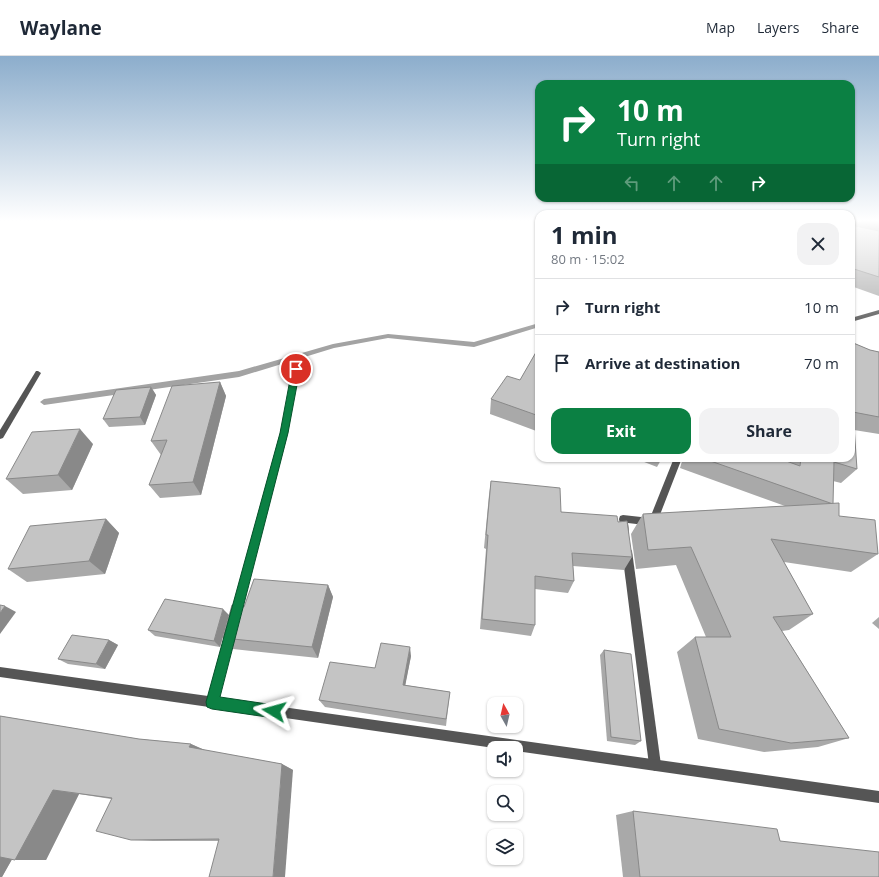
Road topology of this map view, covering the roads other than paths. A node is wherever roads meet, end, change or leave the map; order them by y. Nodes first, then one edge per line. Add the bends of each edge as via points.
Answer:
1 (879, 312) edge
2 (855, 319) edge
3 (296, 369) dead end
4 (38, 373) dead end
5 (0, 436) edge
6 (676, 462) edge
7 (0, 672) edge
8 (212, 702) junction
9 (655, 765) junction
10 (879, 797) edge

1 - 2 street
3 - 8 street via 284,433
4 - 5 street
6 - 9 street via 653,522 623,519
7 - 8 street
8 - 9 street
9 - 10 street

